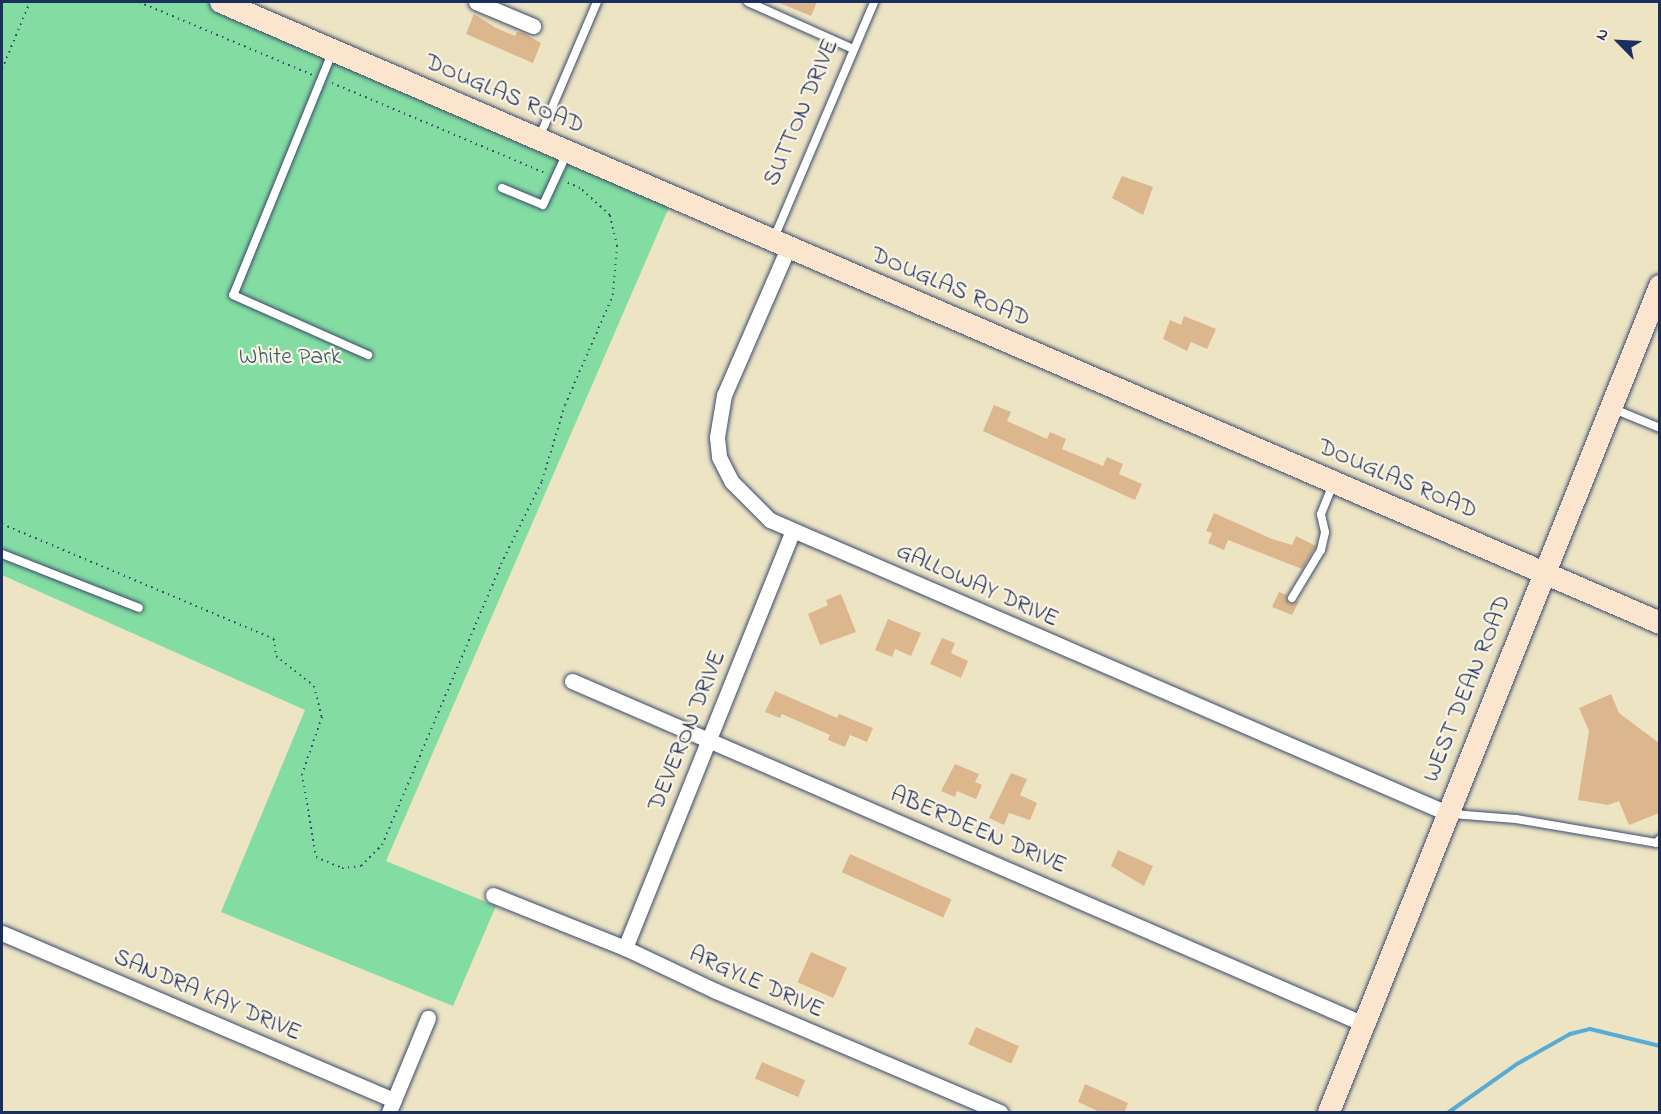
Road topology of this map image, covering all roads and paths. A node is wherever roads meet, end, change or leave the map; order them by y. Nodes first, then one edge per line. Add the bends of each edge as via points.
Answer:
1 (30, 2) edge
2 (139, 2) edge
3 (221, 2) edge
4 (476, 2) edge
5 (597, 2) edge
6 (748, 2) edge
7 (874, 2) edge
8 (533, 26) dead end
9 (853, 49) junction
10 (333, 51) junction
11 (2, 69) edge
12 (321, 78) junction
13 (538, 139) junction
14 (568, 152) junction
15 (556, 178) junction
16 (502, 188) dead end
17 (780, 245) junction
18 (1659, 286) edge
19 (368, 355) dead end
20 (1610, 407) junction
21 (1659, 428) edge
22 (1334, 482) junction
23 (2, 524) edge
24 (793, 531) junction
25 (2, 554) edge
26 (1543, 572) junction
27 (1292, 598) dead end
28 (139, 608) dead end
29 (1659, 623) edge
30 (572, 681) dead end
31 (709, 740) junction
32 (1448, 813) junction
33 (1659, 839) edge
34 (493, 895) dead end
35 (2, 933) edge
36 (625, 948) junction
37 (428, 1018) dead end
38 (1364, 1024) junction
39 (392, 1106) edge
40 (1000, 1113) edge
41 (1329, 1113) edge

1 - 11 path
2 - 12 path
3 - 10 street, DOUGLAS ROAD
4 - 8 street
5 - 13 lane
6 - 9 lane
7 - 9 lane, SUTTON DRIVE
9 - 17 lane, SUTTON DRIVE
10 - 12 lane
10 - 13 street, DOUGLAS ROAD
12 - 15 path
12 - 19 lane via 233,295
13 - 14 street, DOUGLAS ROAD
14 - 15 lane
14 - 17 street, DOUGLAS ROAD
15 - 16 lane via 543,205
15 - 23 path via 580,188 610,215 618,246 613,295 565,405 542,481 501,564 382,845 361,866 342,868 316,857 302,774 322,717 314,686 276,656 274,639
17 - 22 street, DOUGLAS ROAD
17 - 24 street, GALLOWAY DRIVE via 724,395 717,437 719,457 732,482 770,520
18 - 20 street, WEST DEAN ROAD
20 - 21 lane
20 - 26 street, WEST DEAN ROAD
22 - 26 street, DOUGLAS ROAD
22 - 27 lane via 1321,514 1325,532 1321,550
24 - 31 street, DEVERON DRIVE
24 - 32 street, GALLOWAY DRIVE
25 - 28 lane
26 - 29 street, DOUGLAS ROAD
26 - 32 street, WEST DEAN ROAD
30 - 31 street, ABERDEEN DRIVE
31 - 36 street, DEVERON DRIVE
31 - 38 street, ABERDEEN DRIVE
32 - 33 lane via 1516,819 1656,843
32 - 38 street, WEST DEAN ROAD
34 - 36 street, ARGYLE DRIVE
35 - 39 street, SANDRA KAY DRIVE
36 - 40 street, ARGYLE DRIVE
37 - 39 street
38 - 41 street, WEST DEAN ROAD

